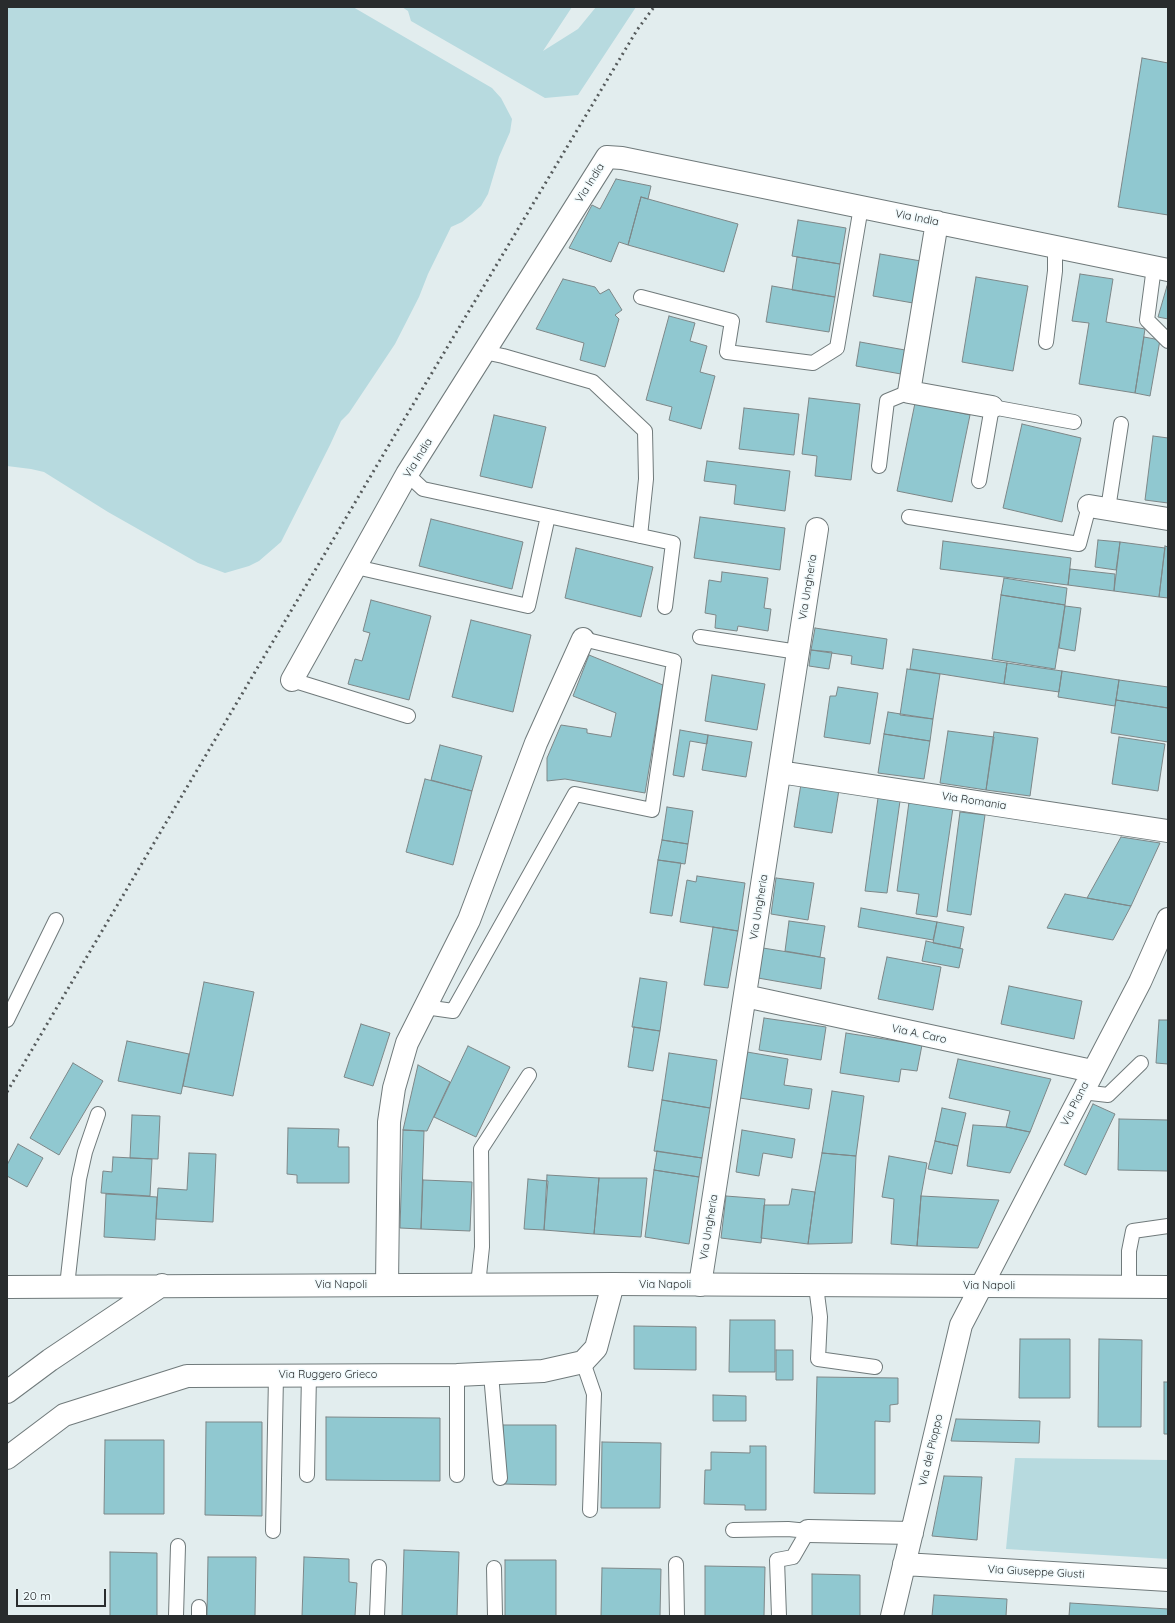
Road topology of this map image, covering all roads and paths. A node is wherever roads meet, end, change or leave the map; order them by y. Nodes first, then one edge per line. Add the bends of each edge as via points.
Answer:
1 (861, 207) junction
2 (937, 222) junction
3 (1055, 247) junction
4 (1161, 269) edge
5 (641, 297) dead end
6 (1046, 342) dead end
7 (1168, 342) edge
8 (484, 352) junction
9 (910, 392) junction
10 (992, 408) junction
11 (1074, 422) dead end
12 (1121, 424) dead end
13 (879, 466) dead end
14 (407, 474) junction
15 (979, 480) dead end
16 (1098, 507) junction
17 (548, 516) junction
18 (909, 518) dead end
19 (1168, 519) edge
20 (817, 529) dead end
21 (640, 536) junction
22 (356, 567) junction
23 (665, 607) dead end
24 (700, 637) dead end
25 (583, 639) joint
26 (798, 652) junction
27 (292, 680) joint
28 (408, 716) dead end
29 (780, 772) junction
30 (1168, 831) edge
31 (1168, 919) edge
32 (56, 920) dead end
33 (745, 996) junction
34 (425, 1007) junction
35 (7, 1020) edge
36 (1141, 1063) dead end
37 (1092, 1071) junction
38 (528, 1075) dead end
39 (1082, 1092) junction
40 (98, 1114) dead end
41 (1168, 1226) edge
42 (613, 1284) junction
43 (387, 1285) junction
44 (478, 1285) junction
45 (700, 1285) junction
46 (67, 1286) junction
47 (162, 1286) junction
48 (816, 1286) junction
49 (1129, 1286) junction
50 (7, 1287) edge
51 (980, 1287) junction
52 (1168, 1287) edge
53 (583, 1362) junction
54 (875, 1367) dead end
55 (492, 1374) junction
56 (309, 1375) junction
57 (458, 1375) junction
58 (276, 1376) junction
59 (7, 1392) edge
60 (7, 1458) edge
61 (307, 1474) dead end
62 (457, 1475) dead end
63 (500, 1478) dead end
64 (590, 1510) dead end
65 (733, 1530) dead end
66 (273, 1531) dead end
67 (808, 1531) junction
68 (912, 1533) junction
69 (178, 1546) dead end
70 (676, 1564) dead end
71 (904, 1564) junction
72 (379, 1567) dead end
73 (494, 1568) dead end
74 (1168, 1580) edge
75 (176, 1616) edge
76 (377, 1616) edge
77 (495, 1616) edge
78 (677, 1616) edge
79 (778, 1616) edge
80 (892, 1616) edge

1 - 2 street, Via India
1 - 5 lane via 837,348 813,363 727,352 732,321
1 - 8 street, Via India via 622,158 606,157
2 - 3 street, Via India
2 - 9 street
3 - 4 street, Via India
3 - 6 lane via 1055,271
4 - 7 lane via 1147,320
8 - 14 street, Via India
8 - 21 lane via 592,382 645,431 646,479
9 - 10 street
9 - 13 lane via 887,401
10 - 11 lane
10 - 15 lane
12 - 16 lane
14 - 17 lane via 423,489
14 - 22 street, Via India
16 - 18 lane via 1079,544
16 - 19 street
17 - 21 lane
17 - 22 lane via 528,606
20 - 26 street, Via Ungheria
21 - 23 lane via 673,543
22 - 27 street, Via India
24 - 26 lane
25 - 34 street via 536,743 469,920
25 - 34 lane via 674,661 652,810 575,794 453,1011
26 - 29 street, Via Ungheria
27 - 28 lane
29 - 30 street, Via Romania
29 - 33 street, Via Ungheria
31 - 37 street, Via Piana via 1140,982
32 - 35 lane
33 - 37 street, Via A. Caro
33 - 45 street, Via Ungheria
34 - 43 street via 407,1043 394,1088 389,1122
36 - 39 lane via 1108,1095
37 - 39 street, Via Piana
38 - 44 lane via 481,1149 482,1247
39 - 51 street, Via Piana
40 - 46 lane via 79,1179
41 - 49 lane via 1132,1230
42 - 44 street, Via Napoli
42 - 45 street, Via Napoli
42 - 53 street via 596,1348
43 - 44 street, Via Napoli
43 - 47 street, Via Napoli
45 - 48 street, Via Napoli
46 - 47 street, Via Napoli
46 - 50 street, Via Napoli
47 - 59 street via 50,1360
48 - 51 street, Via Napoli
48 - 54 lane via 820,1317 818,1359
49 - 51 street, Via Napoli
49 - 52 street, Via Napoli
51 - 68 street, Via del Pioppo via 960,1325
53 - 55 street, Via Ruggero Grieco via 544,1371
53 - 64 lane via 594,1394
55 - 57 street, Via Ruggero Grieco
55 - 63 lane
56 - 57 street, Via Ruggero Grieco
56 - 58 street, Via Ruggero Grieco
56 - 61 lane
57 - 62 lane
58 - 60 street, Via Ruggero Grieco via 187,1376 64,1415
58 - 66 lane
65 - 67 lane via 788,1528
67 - 68 street
67 - 79 lane via 793,1556 777,1560
68 - 71 street, Via del Pioppo
69 - 75 lane
70 - 78 lane
71 - 74 street, Via Giuseppe Giusti
71 - 80 street, Via del Pioppo
72 - 76 lane
73 - 77 lane

